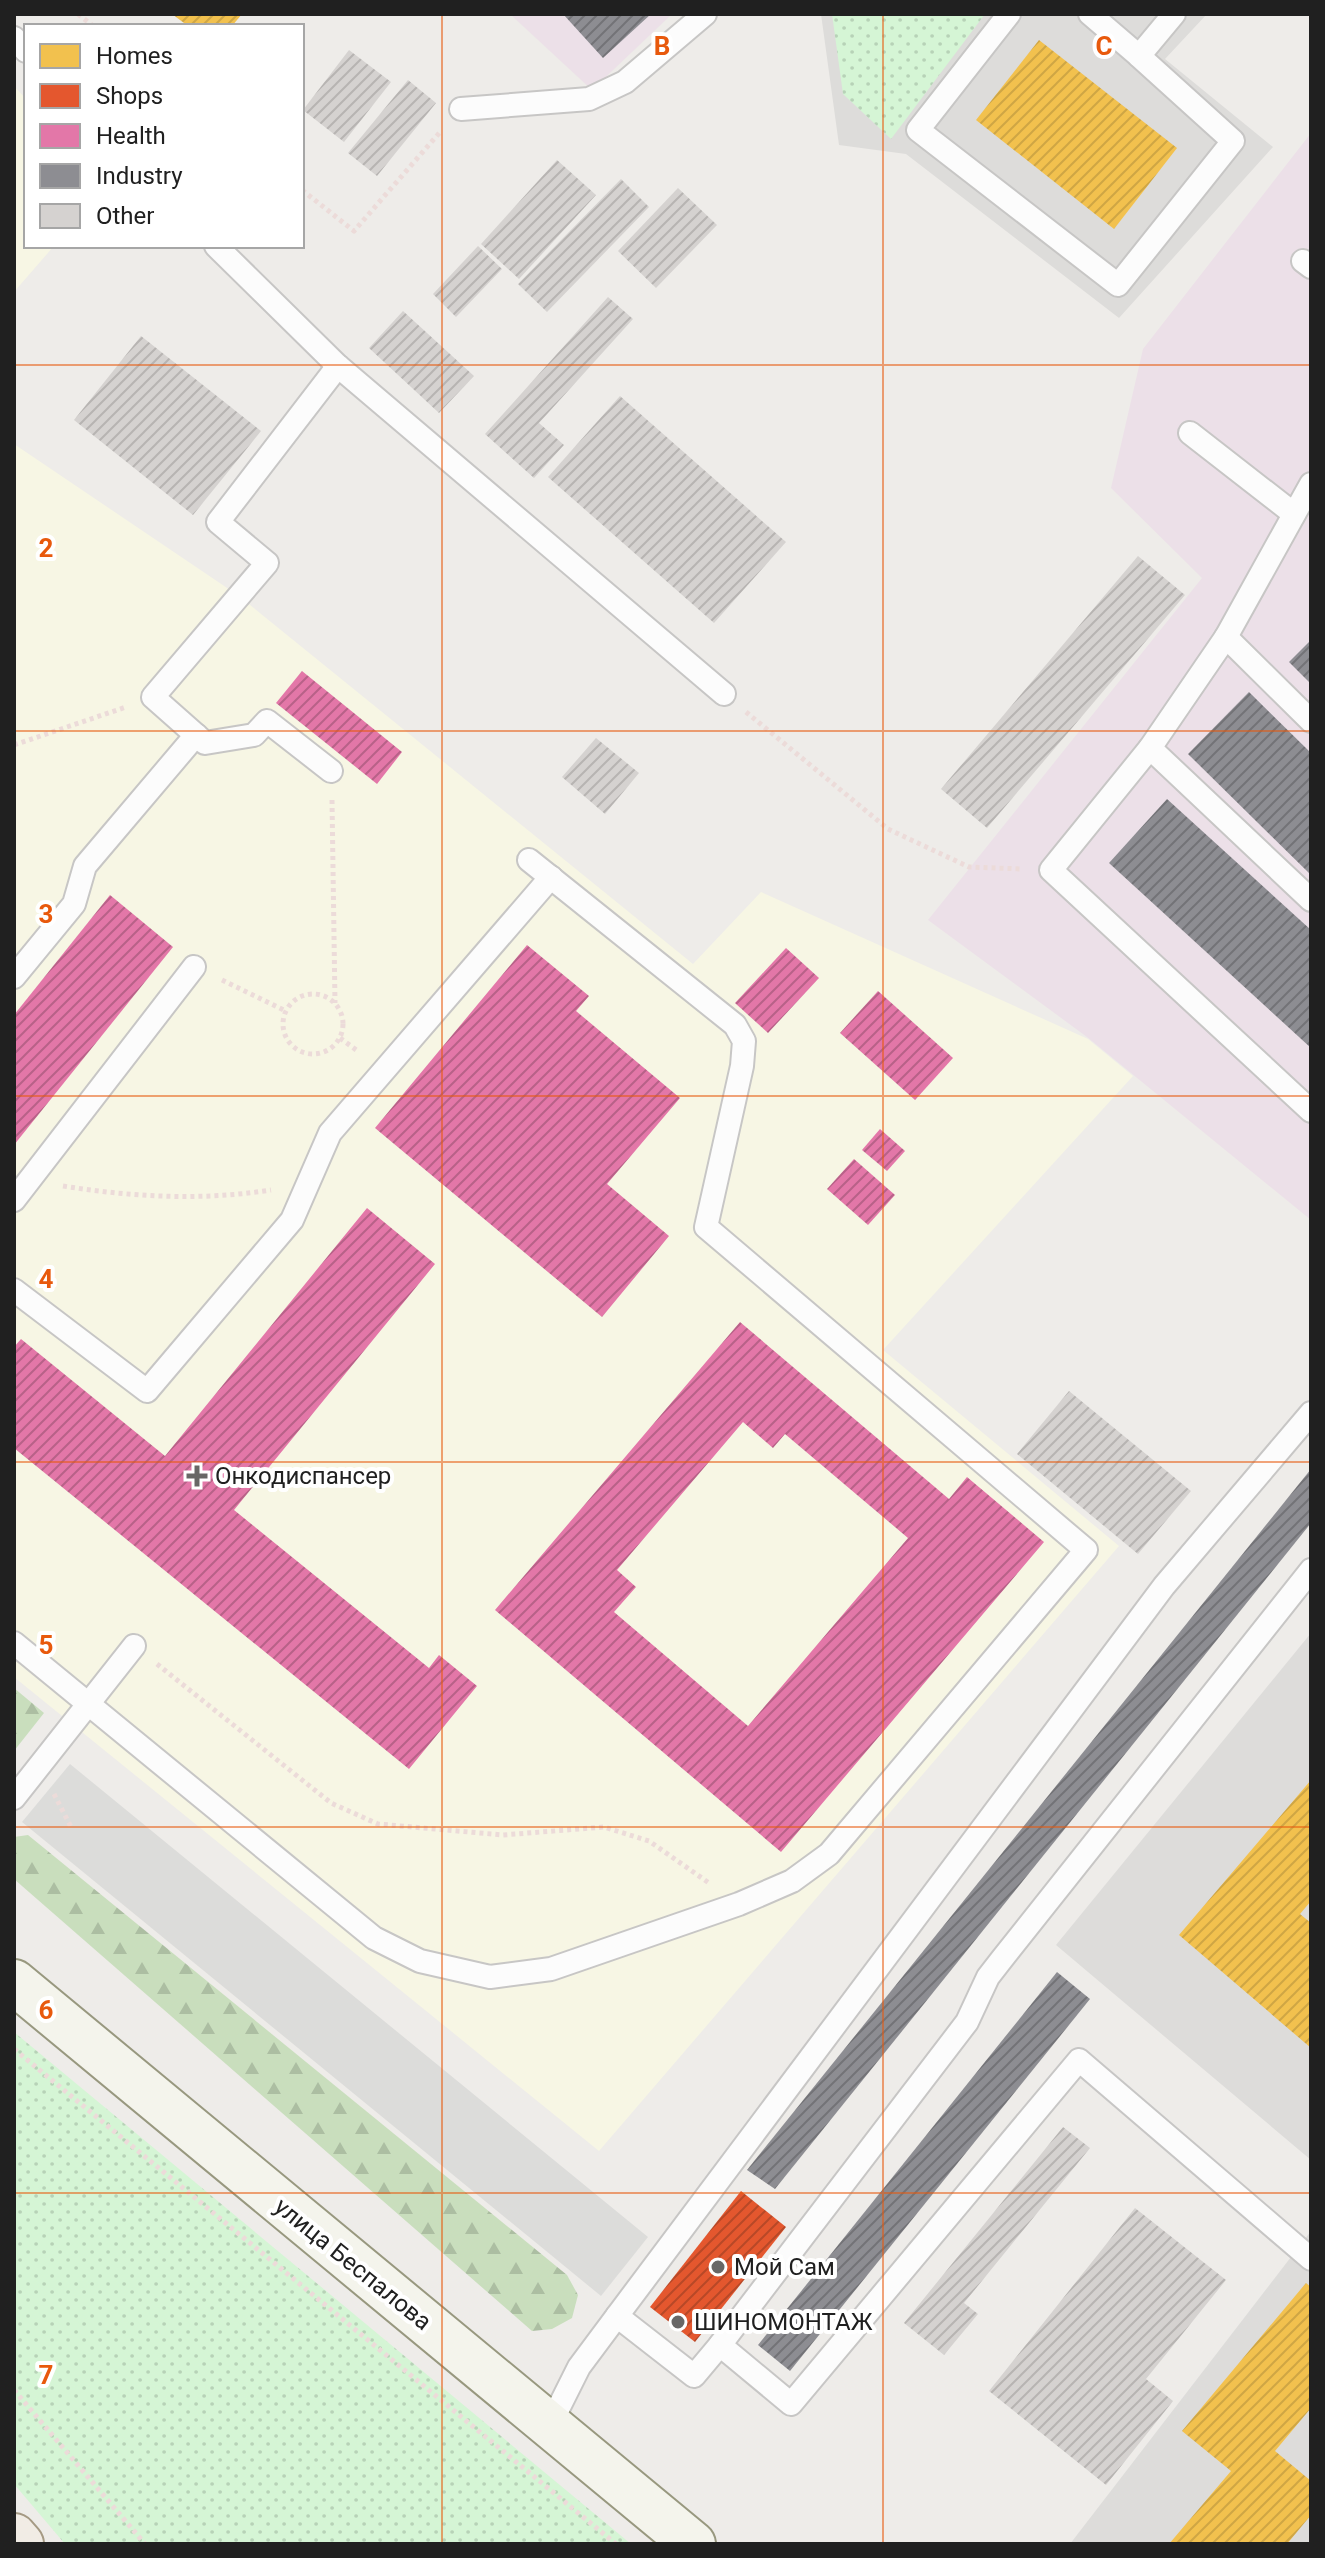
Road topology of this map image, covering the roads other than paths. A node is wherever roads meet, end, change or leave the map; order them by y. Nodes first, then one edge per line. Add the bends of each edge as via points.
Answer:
1 (705, 14) edge
2 (1009, 14) edge
3 (1090, 14) edge
4 (1174, 14) edge
5 (1139, 56) junction
6 (461, 109) road end
7 (218, 248) edge
8 (338, 366) junction
9 (1190, 433) dead end
10 (1311, 484) edge
11 (1294, 514) junction
12 (1226, 637) junction
13 (724, 694) road end
14 (1311, 721) edge
15 (196, 735) junction
16 (1150, 748) junction
17 (331, 771) road end
18 (529, 860) dead end
19 (551, 877) junction
20 (1311, 900) edge
21 (194, 967) road end
22 (14, 977) edge
23 (1311, 1111) edge
24 (14, 1199) edge
25 (14, 1290) edge
26 (1311, 1413) edge
27 (1311, 1570) edge
28 (14, 1643) edge
29 (134, 1646) road end
30 (88, 1703) junction
31 (14, 1798) edge
32 (14, 1982) edge
33 (1311, 2259) edge
34 (617, 2316) junction
35 (720, 2345) junction
36 (550, 2425) junction
37 (14, 2536) edge
38 (21, 2544) edge
39 (693, 2544) edge

1 - 6 lane via 625,82 589,99
2 - 5 lane via 918,130 1118,285 1233,141
3 - 5 lane
4 - 5 lane
7 - 8 lane
8 - 13 lane
8 - 15 lane via 218,522 267,563 153,697
9 - 11 lane
10 - 11 lane
11 - 12 lane
12 - 14 lane
12 - 16 lane
15 - 17 lane via 205,743 254,735 267,721
15 - 22 lane via 85,866 74,904
16 - 20 lane
16 - 23 lane via 1051,870
18 - 19 lane
19 - 25 lane via 330,1133 292,1220 147,1391
19 - 30 lane via 735,1025 744,1041 706,1227 1086,1550 829,1854 792,1881 739,1904 551,1969 490,1977 420,1961 374,1938
21 - 24 lane
26 - 34 lane via 1164,1586
27 - 35 lane via 988,1977 967,2022
28 - 30 lane
29 - 30 lane
30 - 31 lane
32 - 36 main road, улица Беспалова
33 - 35 lane via 1079,2060 791,2404
34 - 35 lane via 694,2376
34 - 36 lane via 579,2367
36 - 39 main road, улица Беспалова
37 - 38 main road

